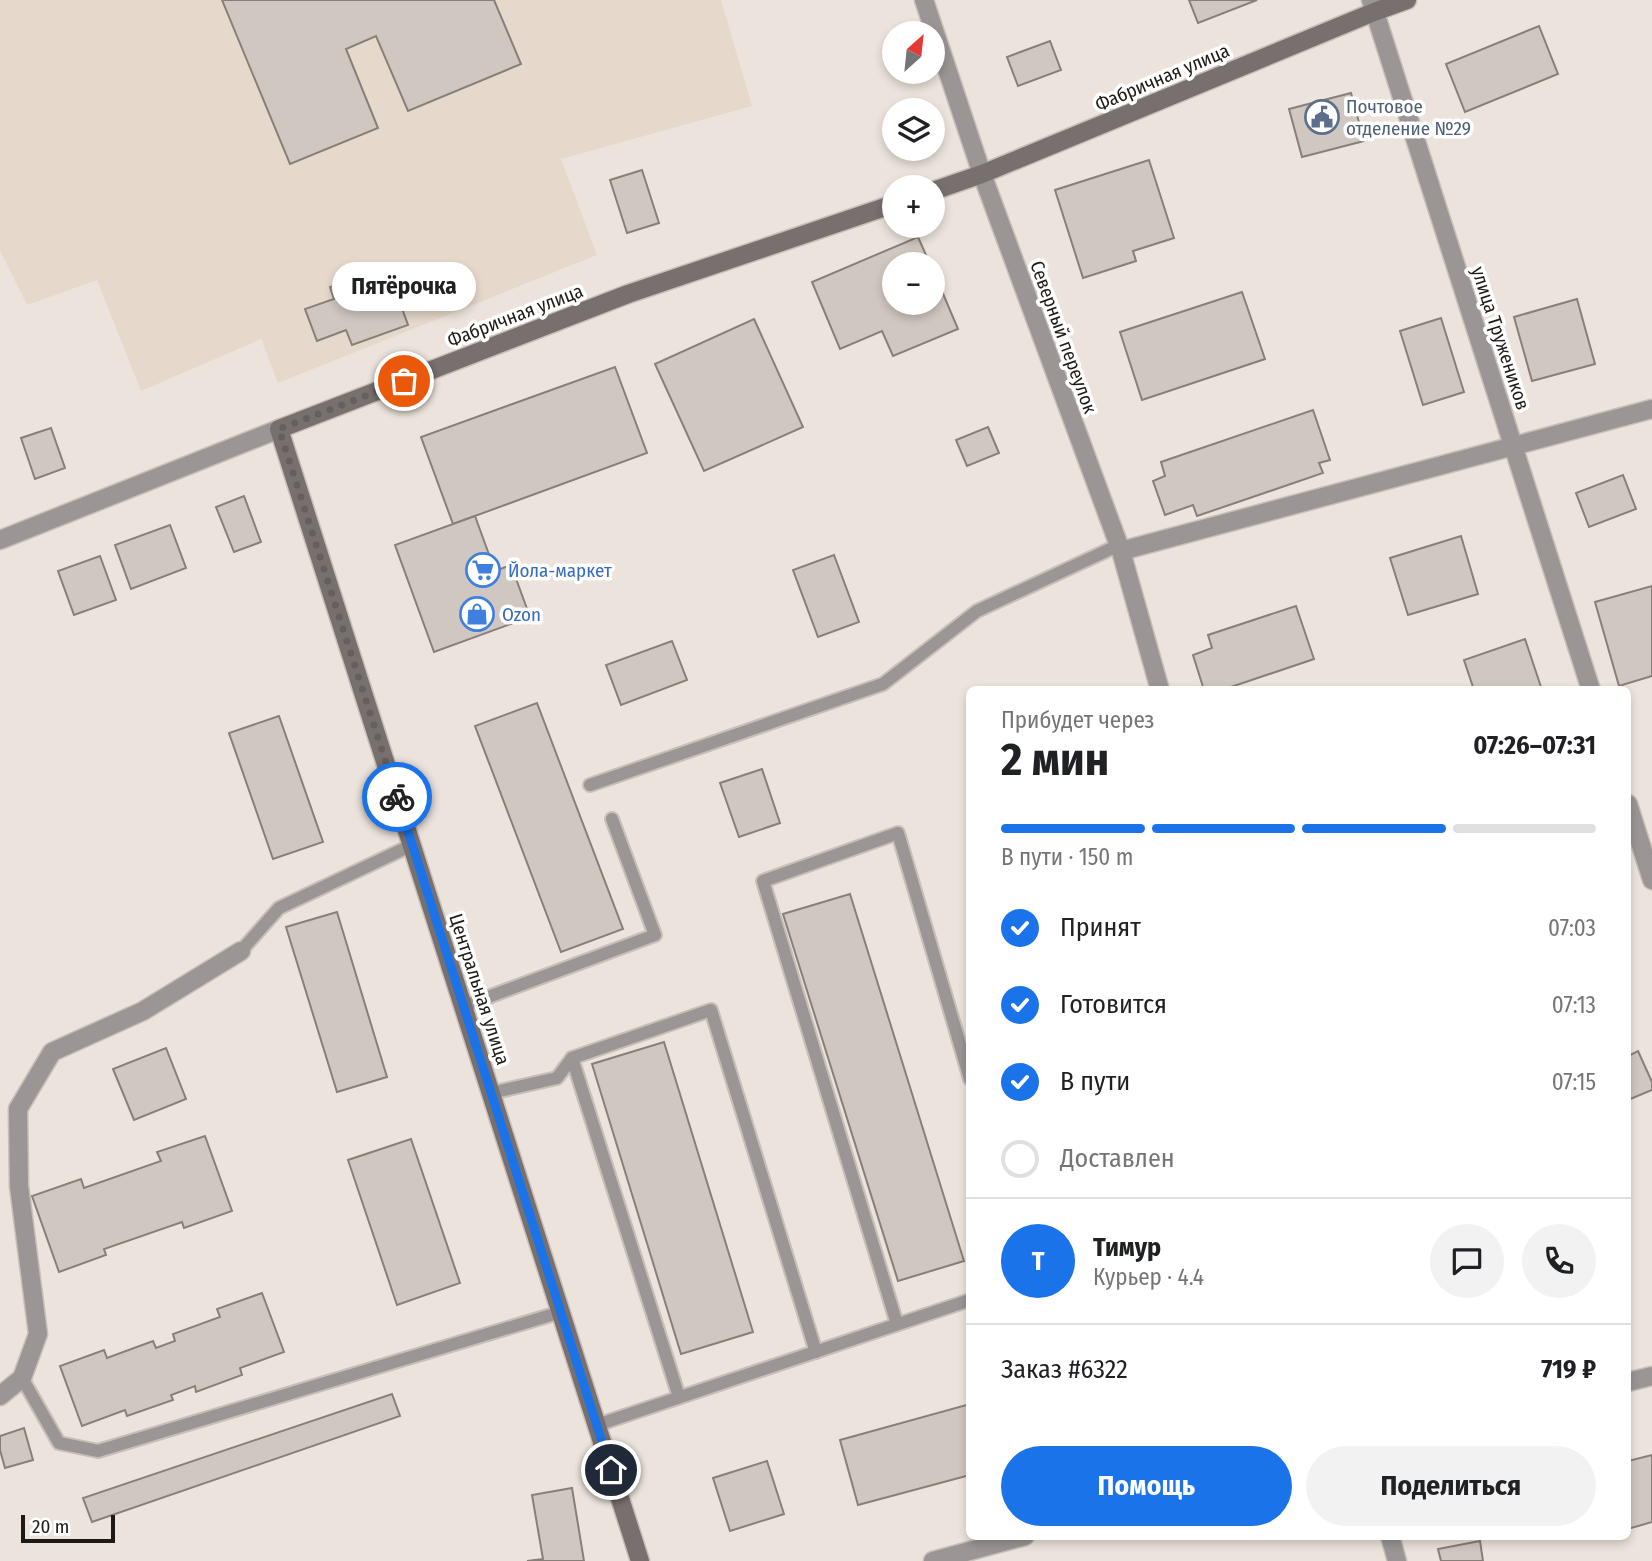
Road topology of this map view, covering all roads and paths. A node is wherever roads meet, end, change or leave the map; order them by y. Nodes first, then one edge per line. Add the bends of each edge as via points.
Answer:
1 (924, 0) edge
2 (1408, 0) edge
3 (1372, 6) edge
4 (982, 174) junction
5 (945, 187) edge
6 (882, 208) edge
7 (1652, 409) edge
8 (279, 429) junction
9 (1513, 447) junction
10 (0, 540) edge
11 (1120, 548) junction
12 (1159, 686) edge
13 (1590, 686) edge
14 (590, 785) dead end
15 (1631, 814) edge
16 (612, 819) dead end
17 (412, 845) junction
18 (1652, 880) edge
19 (241, 951) joint
20 (464, 1006) junction
21 (572, 1058) junction
22 (966, 1065) edge
23 (491, 1093) junction
24 (966, 1301) edge
25 (561, 1312) junction
26 (897, 1324) junction
27 (816, 1352) junction
28 (1652, 1377) edge
29 (22, 1378) junction
30 (1631, 1381) edge
31 (0, 1396) edge
32 (679, 1397) junction
33 (597, 1425) junction
34 (1010, 1540) edge
35 (1391, 1540) edge
36 (640, 1561) edge
37 (933, 1561) edge
38 (1397, 1561) edge

1 - 4 street, Северный переулок
2 - 3 street, Фабричная улица
3 - 4 street, Фабричная улица
3 - 9 street, улица Тружеников
4 - 5 street, Фабричная улица
4 - 11 street, Северный переулок
6 - 8 street, Фабричная улица via 628,294
7 - 9 street
8 - 10 street, Фабричная улица
8 - 17 street, Центральная улица
9 - 11 street
9 - 13 street, улица Тружеников
11 - 12 street, Северный переулок
11 - 14 lane via 977,611 883,684
15 - 18 street
16 - 20 lane via 655,935
17 - 19 lane via 279,908
17 - 20 street, Центральная улица
19 - 29 street via 142,1011 52,1052 18,1109 19,1186 38,1334
20 - 23 street, Центральная улица
21 - 23 lane via 557,1078
21 - 27 lane via 710,1010
21 - 32 lane
22 - 26 lane via 898,833 763,881
23 - 25 street, Центральная улица
24 - 26 lane
25 - 29 lane via 98,1451 58,1443
25 - 33 street, Центральная улица
26 - 27 lane
27 - 32 lane
28 - 30 street
29 - 31 street
32 - 33 lane
33 - 36 street, Центральная улица
34 - 37 street
35 - 38 street

